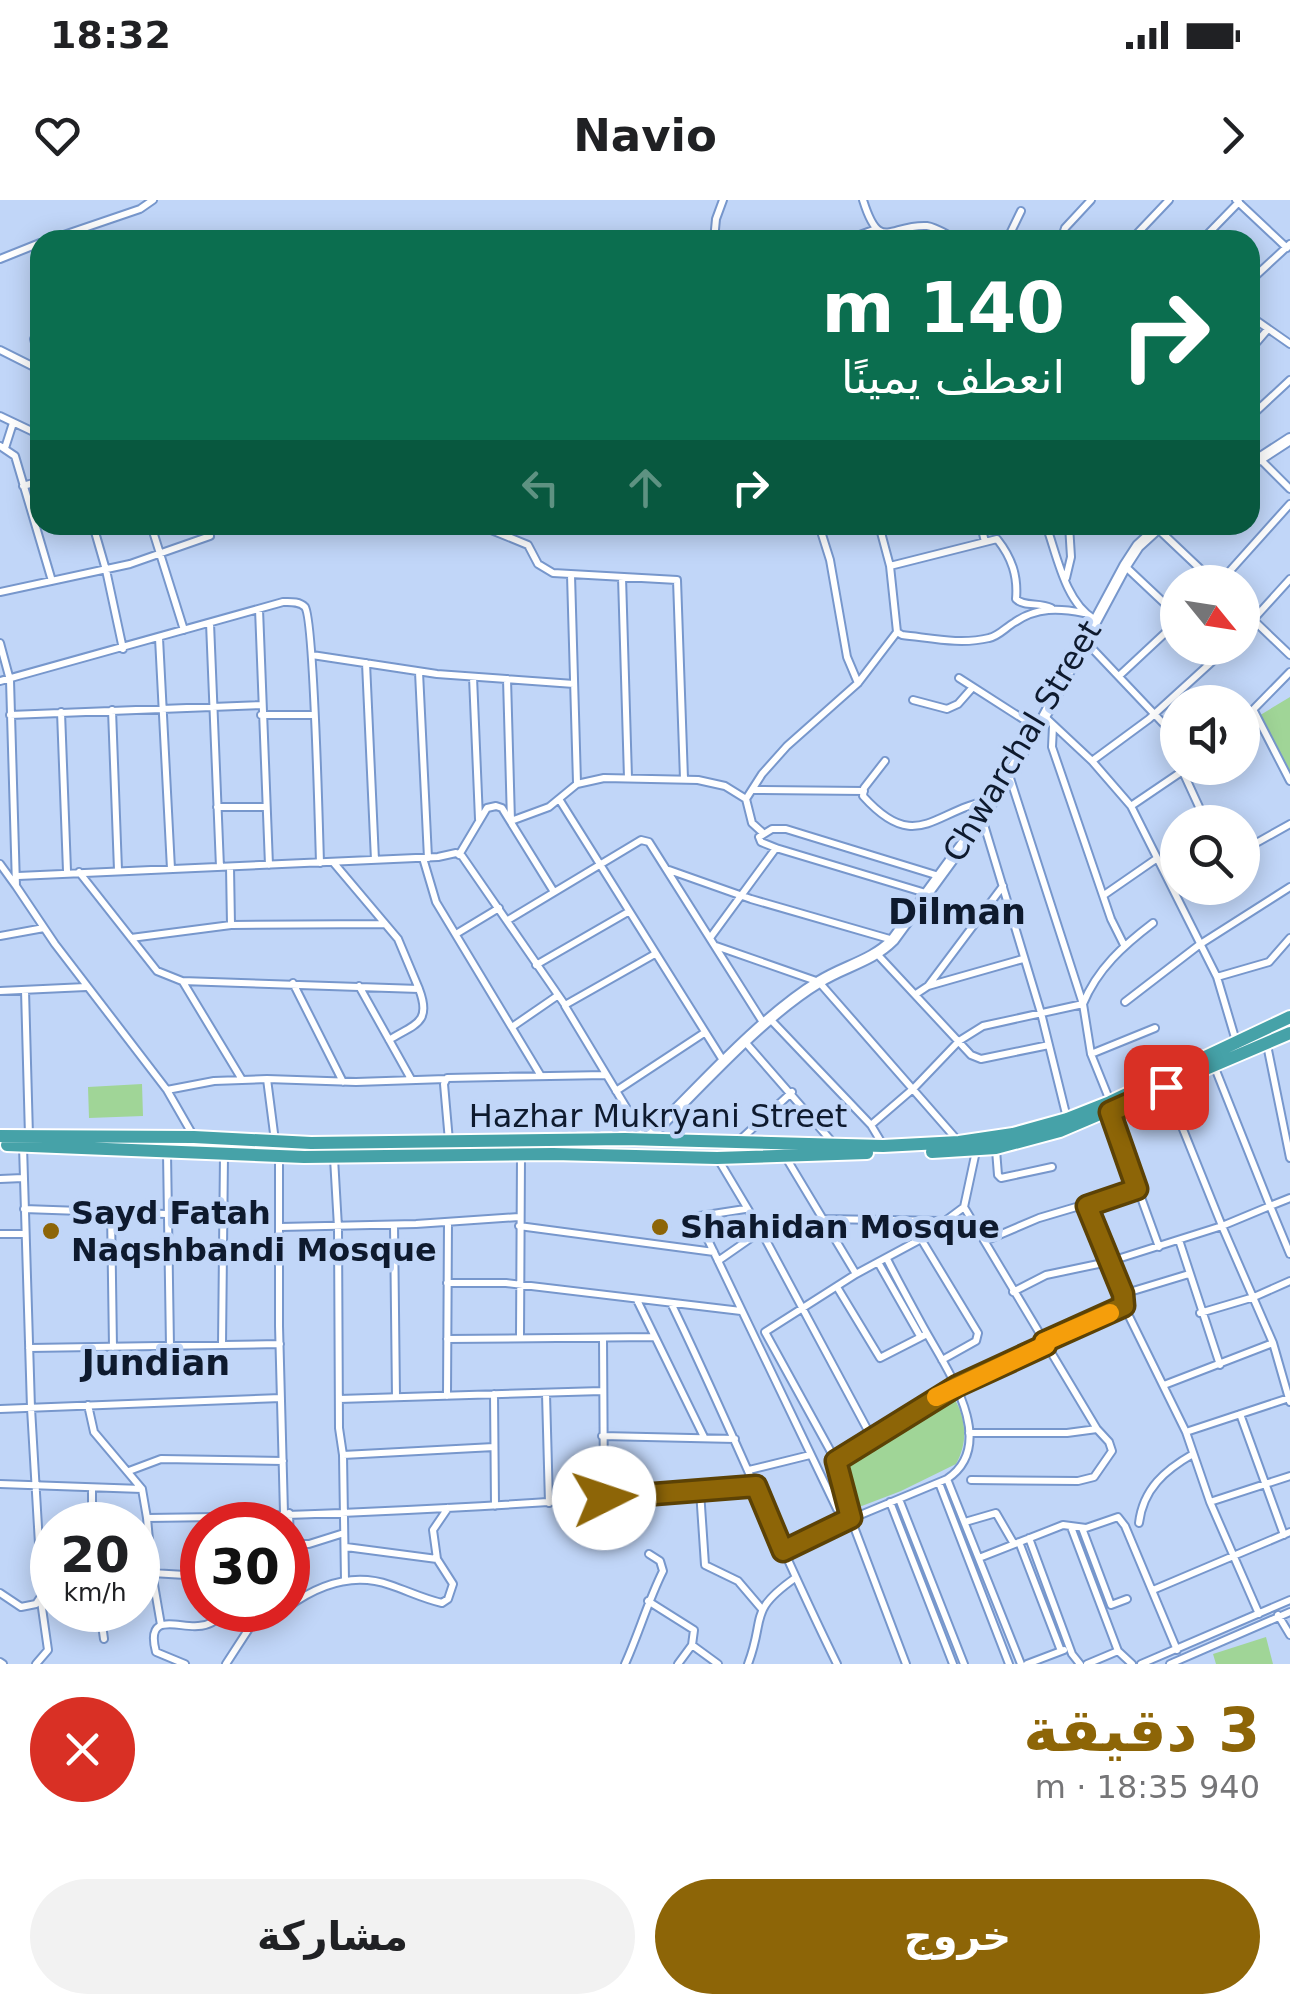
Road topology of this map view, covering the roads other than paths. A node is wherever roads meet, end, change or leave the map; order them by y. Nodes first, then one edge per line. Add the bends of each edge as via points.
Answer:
1 (153, 200) edge
2 (723, 200) edge
3 (863, 200) edge
4 (1091, 200) edge
5 (1169, 200) edge
6 (1238, 201) edge
7 (1022, 211) dead end
8 (916, 228) joint
9 (876, 229) edge
10 (78, 230) edge
11 (715, 230) edge
12 (909, 230) edge
13 (936, 230) edge
14 (1012, 230) edge
15 (1064, 230) edge
16 (1140, 230) edge
17 (1211, 230) edge
18 (1288, 246) edge
19 (30, 247) edge
20 (0, 259) edge
21 (1260, 272) edge
22 (1260, 323) edge
23 (1268, 329) junction
24 (1260, 338) edge
25 (1290, 344) edge
26 (0, 350) edge
27 (30, 365) edge
28 (1290, 380) edge
29 (1260, 407) edge
30 (0, 416) edge
31 (14, 424) junction
32 (30, 431) edge
33 (1290, 439) edge
34 (2, 447) edge
35 (1260, 459) edge
36 (1260, 466) edge
37 (30, 484) edge
38 (24, 486) junction
39 (1290, 489) edge
40 (1290, 504) edge
41 (30, 506) edge
42 (38, 535) edge
43 (96, 535) edge
44 (154, 535) edge
45 (210, 535) edge
46 (504, 535) edge
47 (822, 535) edge
48 (882, 535) edge
49 (983, 535) edge
50 (1050, 535) edge
51 (1070, 535) edge
52 (1147, 535) edge
53 (1160, 535) edge
54 (984, 542) junction
55 (160, 554) junction
56 (1197, 565) edge
57 (1233, 565) edge
58 (890, 566) junction
59 (1125, 566) junction
60 (106, 570) junction
61 (571, 574) junction
62 (622, 577) junction
63 (1290, 579) edge
64 (1066, 580) junction
65 (52, 581) junction
66 (0, 592) edge
67 (1160, 600) edge
68 (1052, 608) junction
69 (258, 609) junction
70 (1260, 613) edge
71 (1089, 616) junction
72 (210, 623) junction
73 (1260, 626) edge
74 (184, 630) junction
75 (897, 632) junction
76 (1160, 635) edge
77 (159, 638) junction
78 (1084, 640) junction
79 (0, 644) edge
80 (123, 649) junction
81 (312, 655) junction
82 (1290, 655) edge
83 (366, 664) junction
84 (1208, 665) edge
85 (419, 672) junction
86 (1290, 672) edge
87 (1118, 676) junction
88 (473, 677) junction
89 (959, 678) dead end
90 (507, 679) junction
91 (10, 680) junction
92 (0, 681) edge
93 (858, 683) junction
94 (574, 684) junction
95 (974, 687) junction
96 (914, 700) dead end
97 (1260, 704) edge
98 (261, 705) junction
99 (214, 706) junction
100 (162, 708) junction
101 (112, 710) junction
102 (62, 712) junction
103 (10, 714) junction
104 (1155, 714) junction
105 (261, 715) junction
106 (314, 715) junction
107 (1160, 719) edge
108 (1048, 721) junction
109 (1260, 723) edge
110 (1037, 728) junction
111 (1092, 760) junction
112 (885, 761) dead end
113 (1008, 774) junction
114 (628, 778) junction
115 (684, 780) junction
116 (1290, 781) edge
117 (576, 784) junction
118 (1162, 785) edge
119 (752, 790) junction
120 (864, 791) junction
121 (746, 799) junction
122 (993, 799) junction
123 (559, 800) junction
124 (1131, 806) junction
125 (266, 807) junction
126 (218, 808) junction
127 (982, 818) junction
128 (479, 819) junction
129 (511, 821) junction
130 (1290, 824) edge
131 (763, 833) junction
132 (1260, 841) edge
133 (776, 848) junction
134 (459, 855) junction
135 (426, 858) junction
136 (1156, 858) junction
137 (375, 860) junction
138 (333, 862) junction
139 (320, 863) junction
140 (0, 864) edge
141 (598, 864) junction
142 (269, 865) junction
143 (230, 866) junction
144 (220, 867) junction
145 (171, 869) junction
146 (668, 869) junction
147 (118, 870) junction
148 (79, 871) junction
149 (67, 872) junction
150 (940, 876) junction
151 (0, 881) edge
152 (15, 881) junction
153 (1004, 885) junction
154 (1290, 887) edge
155 (554, 892) junction
156 (929, 894) junction
157 (1104, 895) junction
158 (742, 896) junction
159 (499, 908) junction
160 (628, 912) junction
161 (508, 920) junction
162 (1153, 923) dead end
163 (231, 924) junction
164 (386, 924) junction
165 (44, 928) junction
166 (456, 934) junction
167 (0, 936) edge
168 (131, 938) junction
169 (1290, 938) edge
170 (893, 940) junction
171 (712, 942) junction
172 (1124, 945) junction
173 (1199, 945) junction
174 (655, 954) junction
175 (878, 955) junction
176 (1023, 959) junction
177 (536, 965) junction
178 (1217, 977) junction
179 (182, 981) junction
180 (293, 982) junction
181 (819, 982) junction
182 (87, 986) junction
183 (359, 986) junction
184 (928, 986) junction
185 (419, 989) junction
186 (25, 990) junction
187 (0, 991) edge
188 (916, 994) junction
189 (557, 996) junction
190 (1125, 1002) dead end
191 (1083, 1004) junction
192 (565, 1005) junction
193 (1041, 1013) junction
194 (1290, 1016) edge
195 (768, 1022) junction
196 (512, 1027) junction
197 (1154, 1028) dead end
198 (704, 1033) junction
199 (1290, 1033) edge
200 (389, 1040) junction
201 (959, 1041) junction
202 (1236, 1042) junction
203 (746, 1043) junction
204 (1267, 1044) junction
205 (1049, 1045) junction
206 (1091, 1054) junction
207 (725, 1063) junction
208 (1206, 1065) junction
209 (1183, 1073) junction
210 (606, 1075) junction
211 (541, 1076) junction
212 (267, 1078) junction
213 (241, 1079) junction
214 (410, 1079) junction
215 (446, 1079) junction
216 (342, 1082) junction
217 (1166, 1087) junction
218 (914, 1088) junction
219 (167, 1090) junction
220 (616, 1091) junction
221 (792, 1092) junction
222 (1110, 1107) junction
223 (1067, 1119) junction
224 (871, 1125) junction
225 (0, 1136) edge
226 (194, 1137) junction
227 (646, 1140) junction
228 (26, 1141) junction
229 (77, 1141) junction
230 (739, 1141) junction
231 (959, 1142) junction
232 (449, 1143) junction
233 (0, 1144) edge
234 (834, 1144) junction
235 (883, 1146) junction
236 (996, 1148) junction
237 (277, 1149) junction
238 (465, 1150) junction
239 (976, 1150) junction
240 (167, 1152) junction
241 (224, 1154) junction
242 (521, 1155) junction
243 (785, 1156) junction
244 (334, 1157) junction
245 (717, 1158) junction
246 (1290, 1158) edge
247 (1052, 1167) dead end
248 (23, 1178) junction
249 (0, 1179) edge
250 (1137, 1189) junction
251 (1290, 1198) edge
252 (1087, 1206) junction
253 (1270, 1206) junction
254 (964, 1207) junction
255 (24, 1209) junction
256 (745, 1209) junction
257 (111, 1212) junction
258 (166, 1214) junction
259 (822, 1219) junction
260 (944, 1221) junction
261 (448, 1222) junction
262 (519, 1222) junction
263 (394, 1224) junction
264 (280, 1226) junction
265 (1222, 1226) junction
266 (338, 1227) junction
267 (761, 1232) junction
268 (0, 1234) edge
269 (25, 1234) junction
270 (921, 1238) junction
271 (1179, 1240) junction
272 (985, 1241) junction
273 (1159, 1247) junction
274 (714, 1252) junction
275 (1290, 1254) edge
276 (718, 1260) junction
277 (883, 1262) junction
278 (1108, 1262) junction
279 (856, 1274) junction
280 (1189, 1274) junction
281 (1290, 1281) edge
282 (447, 1282) junction
283 (520, 1285) junction
284 (837, 1287) junction
285 (1013, 1292) junction
286 (1123, 1294) junction
287 (1254, 1297) junction
288 (636, 1299) junction
289 (671, 1303) junction
290 (1124, 1306) junction
291 (800, 1308) junction
292 (742, 1311) junction
293 (1200, 1313) junction
294 (924, 1335) junction
295 (520, 1337) junction
296 (654, 1337) junction
297 (603, 1338) junction
298 (447, 1339) junction
299 (1045, 1343) junction
300 (1273, 1343) junction
301 (280, 1344) junction
302 (222, 1345) junction
303 (170, 1346) junction
304 (113, 1347) junction
305 (29, 1348) junction
306 (942, 1360) junction
307 (1220, 1365) junction
308 (1164, 1385) junction
309 (957, 1386) junction
310 (602, 1391) junction
311 (494, 1394) junction
312 (546, 1394) junction
313 (447, 1396) junction
314 (396, 1397) junction
315 (281, 1398) junction
316 (338, 1399) junction
317 (1289, 1400) edge
318 (88, 1406) junction
319 (32, 1408) junction
320 (0, 1409) edge
321 (1240, 1414) junction
322 (1097, 1428) junction
323 (1186, 1432) junction
324 (968, 1433) junction
325 (602, 1436) junction
326 (704, 1437) junction
327 (735, 1438) junction
328 (872, 1438) junction
329 (494, 1447) junction
330 (1193, 1454) junction
331 (343, 1455) junction
332 (810, 1455) junction
333 (836, 1461) junction
334 (283, 1462) junction
335 (749, 1470) junction
336 (129, 1472) junction
337 (1290, 1476) edge
338 (971, 1480) dead end
339 (943, 1481) junction
340 (0, 1484) edge
341 (1265, 1485) junction
342 (756, 1486) junction
343 (35, 1488) junction
344 (92, 1489) junction
345 (142, 1489) junction
346 (700, 1491) junction
347 (604, 1498) junction
348 (900, 1498) junction
349 (36, 1502) edge
350 (92, 1502) edge
351 (144, 1502) edge
352 (286, 1502) edge
353 (890, 1502) junction
354 (1210, 1502) junction
355 (550, 1504) junction
356 (495, 1506) junction
357 (449, 1507) junction
358 (837, 1509) dead end
359 (344, 1511) junction
360 (310, 1512) edge
361 (851, 1518) junction
362 (965, 1522) junction
363 (1139, 1522) dead end
364 (1072, 1527) junction
365 (1082, 1528) junction
366 (344, 1533) junction
367 (1287, 1534) edge
368 (1029, 1538) junction
369 (310, 1543) edge
370 (1017, 1543) junction
371 (346, 1547) junction
372 (783, 1551) junction
373 (650, 1554) dead end
374 (1234, 1556) junction
375 (979, 1558) junction
376 (438, 1559) junction
377 (795, 1578) junction
378 (344, 1581) junction
379 (1153, 1590) junction
380 (310, 1592) edge
381 (0, 1593) edge
382 (1127, 1599) dead end
383 (1290, 1600) edge
384 (647, 1601) junction
385 (30, 1607) edge
386 (761, 1608) junction
387 (1274, 1608) junction
388 (1290, 1612) edge
389 (1259, 1614) junction
390 (1279, 1617) junction
391 (160, 1619) edge
392 (180, 1623) edge
393 (161, 1625) junction
394 (45, 1632) edge
395 (103, 1632) edge
396 (247, 1632) edge
397 (1290, 1635) edge
398 (104, 1639) dead end
399 (692, 1645) junction
400 (1065, 1649) junction
401 (1177, 1650) junction
402 (1118, 1652) junction
403 (36, 1664) edge
404 (185, 1664) edge
405 (226, 1664) edge
406 (625, 1664) edge
407 (678, 1664) edge
408 (718, 1664) edge
409 (748, 1664) edge
410 (837, 1664) edge
411 (906, 1664) edge
412 (952, 1664) edge
413 (964, 1664) edge
414 (1009, 1664) edge
415 (1024, 1664) edge
416 (1083, 1664) edge
417 (1132, 1664) edge
418 (1141, 1664) edge
419 (1170, 1664) edge

1 - 10 street
2 - 11 street
3 - 9 street
4 - 15 street
5 - 16 street
6 - 17 street
6 - 18 street
7 - 14 street
8 - 12 street
8 - 13 street
18 - 21 street
19 - 20 street
22 - 23 street
23 - 24 street
23 - 25 street
26 - 27 street
28 - 29 street
30 - 31 street
31 - 32 street
31 - 34 street
33 - 35 main road
34 - 38 street via 14,456
36 - 39 street
37 - 38 street
38 - 41 street
40 - 57 street
42 - 65 street
43 - 60 street
44 - 55 street
45 - 55 street
46 - 61 street via 528,545 545,570
47 - 93 street
48 - 58 street
49 - 54 street
50 - 64 street
51 - 64 street
52 - 59 main road, Chwarchal Street
53 - 56 street
54 - 58 street
54 - 68 street via 997,539 1006,550 1019,602
55 - 60 street
55 - 74 street
58 - 75 street
59 - 67 street
59 - 71 main road, Chwarchal Street
60 - 65 street
60 - 80 street
61 - 62 street
61 - 94 street
62 - 114 street
62 - 115 street via 677,580
63 - 70 street
64 - 71 street
65 - 66 street
68 - 71 street
68 - 75 street via 981,640 942,642
69 - 72 street
69 - 81 street via 283,602 305,607
69 - 98 street
71 - 78 main road, Chwarchal Street
72 - 74 street
72 - 99 street
73 - 82 street
74 - 77 street
75 - 93 street
76 - 87 street
77 - 80 street
77 - 100 street
78 - 87 street
78 - 108 main road, Chwarchal Street
79 - 91 street
80 - 91 street
81 - 83 street
81 - 106 street
83 - 85 street
83 - 137 street
84 - 104 street
85 - 88 street
85 - 135 street
86 - 97 street
87 - 104 street
88 - 90 street
88 - 128 street
89 - 95 street
90 - 94 street
90 - 129 street
91 - 92 street
91 - 103 street
93 - 119 street via 787,746
94 - 117 street
95 - 96 street via 947,709
95 - 110 street
98 - 99 street
98 - 105 street
99 - 100 street
99 - 126 street
100 - 101 street
100 - 145 street
101 - 102 street
101 - 147 street
102 - 103 street
102 - 149 street
103 - 152 street
104 - 107 street
104 - 111 street
105 - 106 street
105 - 125 street
106 - 139 street
108 - 110 main road, Chwarchal Street
108 - 111 street
108 - 157 street
109 - 116 street
110 - 113 main road, Chwarchal Street
111 - 124 street
112 - 120 street
113 - 122 main road, Chwarchal Street
113 - 191 street
114 - 115 street
114 - 117 street
115 - 121 street via 725,786
117 - 123 street
118 - 124 street
119 - 120 street
119 - 121 street
120 - 122 street via 885,817 909,826
121 - 131 street via 752,823
122 - 127 main road, Chwarchal Street
123 - 129 street
123 - 141 street
124 - 136 street
125 - 126 street
125 - 142 street
126 - 144 street
127 - 150 main road, Chwarchal Street
127 - 153 street
128 - 129 street via 496,806
128 - 134 street
129 - 155 street
130 - 132 street
131 - 133 street via 760,841
131 - 150 street via 786,829
133 - 156 street
133 - 158 street
134 - 135 street
134 - 159 street
135 - 137 street
135 - 166 street via 436,902
136 - 157 street
136 - 173 street
137 - 138 street
138 - 139 street
138 - 164 street
139 - 142 street
140 - 152 street
141 - 146 street via 642,840
141 - 155 street
141 - 160 street
142 - 143 street
143 - 144 street
143 - 163 street
144 - 145 street
145 - 147 street
146 - 158 street
146 - 171 street
147 - 148 street
148 - 149 street
148 - 168 street
149 - 152 street
150 - 156 main road, Chwarchal Street
151 - 152 street
152 - 165 street
153 - 176 street
153 - 184 street
154 - 173 street
155 - 161 street
156 - 170 main road, Chwarchal Street
157 - 172 street
158 - 170 street
158 - 171 street
159 - 161 street
159 - 166 street
160 - 174 street
160 - 177 street
161 - 177 street
162 - 172 street
163 - 164 street
163 - 168 street
164 - 185 street
165 - 167 street
165 - 182 street
166 - 196 street
168 - 179 street via 157,971
169 - 178 street via 1269,962
170 - 175 main road, Chwarchal Street
171 - 181 street
171 - 195 street
172 - 191 street
173 - 178 street
173 - 190 street
174 - 192 street
174 - 198 street
175 - 181 main road, Chwarchal Street
175 - 188 street
176 - 184 street
176 - 193 street
177 - 189 street
178 - 202 street
179 - 180 street
179 - 213 street
180 - 183 street
180 - 216 street
181 - 195 main road, Chwarchal Street
181 - 218 street
182 - 186 street
182 - 219 street
183 - 185 street
183 - 200 street
184 - 188 street
185 - 200 street via 426,1007 420,1021
186 - 187 street
186 - 228 street
188 - 201 street
189 - 192 street
189 - 196 street
191 - 193 street
191 - 206 street
192 - 210 street
193 - 201 street via 983,1026
193 - 205 street
194 - 202 highway, Hazhar Mukryani Street
195 - 203 main road, Chwarchal Street
195 - 224 street
196 - 211 street
197 - 206 street
198 - 207 street
198 - 220 street
199 - 204 highway, Hazhar Mukryani Street
200 - 214 street
201 - 205 street via 981,1059
201 - 218 street
202 - 208 highway, Hazhar Mukryani Street
203 - 207 main road, Chwarchal Street
203 - 221 street
204 - 208 highway, Hazhar Mukryani Street
204 - 246 street
205 - 223 street
206 - 222 street
207 - 227 main road, Chwarchal Street
208 - 209 highway, Hazhar Mukryani Street
208 - 253 street
209 - 217 highway, Hazhar Mukryani Street
209 - 222 highway, Hazhar Mukryani Street
210 - 211 street
210 - 220 street
211 - 215 street
212 - 213 street
212 - 216 street
212 - 237 street
213 - 219 street
214 - 215 street
214 - 216 street
215 - 232 street
217 - 222 highway, Hazhar Mukryani Street
217 - 265 street
218 - 224 street
218 - 231 street
219 - 226 street
220 - 227 street
221 - 230 street
221 - 234 street
222 - 223 highway, Hazhar Mukryani Street
222 - 236 highway, Hazhar Mukryani Street via 1060,1131
222 - 250 street
223 - 231 highway, Hazhar Mukryani Street
224 - 235 street
225 - 228 highway, Hazhar Mukryani Street
226 - 229 highway, Hazhar Mukryani Street
226 - 237 highway, Hazhar Mukryani Street
227 - 230 highway, Hazhar Mukryani Street
227 - 238 highway, Hazhar Mukryani Street
228 - 229 highway, Hazhar Mukryani Street
228 - 233 highway, Hazhar Mukryani Street
228 - 248 street
229 - 240 highway, Hazhar Mukryani Street
230 - 234 highway, Hazhar Mukryani Street
231 - 235 highway, Hazhar Mukryani Street
232 - 237 highway, Hazhar Mukryani Street
232 - 238 highway, Hazhar Mukryani Street
234 - 235 highway, Hazhar Mukryani Street
236 - 239 highway, Hazhar Mukryani Street
236 - 247 street via 1000,1177
237 - 241 highway, Hazhar Mukryani Street
237 - 244 highway, Hazhar Mukryani Street
237 - 264 street
238 - 242 highway, Hazhar Mukryani Street
238 - 244 highway, Hazhar Mukryani Street
239 - 243 highway, Hazhar Mukryani Street
239 - 254 street
240 - 241 highway, Hazhar Mukryani Street
240 - 258 street
241 - 302 street
242 - 245 highway, Hazhar Mukryani Street
242 - 262 street
243 - 245 highway, Hazhar Mukryani Street
243 - 259 street
244 - 266 street
245 - 256 street
248 - 249 street
248 - 255 street
250 - 252 street
250 - 273 street
251 - 253 street
252 - 272 street
252 - 278 street
253 - 265 street
253 - 275 street
254 - 260 street
254 - 272 street
255 - 257 street
255 - 269 street
256 - 267 street
256 - 274 street via 699,1217
257 - 258 street
257 - 304 street
258 - 303 street
259 - 260 street
259 - 279 street
260 - 270 street
261 - 262 street
261 - 263 street
261 - 282 street
262 - 274 street
262 - 283 street
263 - 266 street
263 - 314 street
264 - 266 street
264 - 301 street
265 - 271 street
265 - 287 street
266 - 316 street
267 - 276 street
267 - 291 street
268 - 269 street
269 - 305 street
270 - 277 street
270 - 306 street via 978,1333 976,1341
271 - 273 street
271 - 280 street
272 - 285 street
273 - 278 street
274 - 276 street
276 - 292 street
277 - 279 street
277 - 294 street
278 - 285 street via 1046,1275
278 - 286 street
279 - 284 street
280 - 286 street
280 - 293 street
281 - 287 street
282 - 283 street
282 - 298 street
283 - 288 street
283 - 295 street
284 - 291 street
284 - 294 street via 880,1358
285 - 299 street
286 - 290 street
287 - 293 street
287 - 300 street
288 - 289 street
288 - 296 street
289 - 292 street
289 - 327 street
290 - 299 street
290 - 308 street
291 - 328 street
291 - 333 street via 769,1326 766,1338
292 - 332 street
293 - 307 street
294 - 306 street
295 - 297 street
295 - 298 street
296 - 297 street
296 - 326 street
297 - 310 street
298 - 313 street
299 - 309 street
299 - 322 street
300 - 307 street
300 - 317 street
301 - 302 street
301 - 315 street
302 - 303 street
303 - 304 street
304 - 305 street
305 - 319 street
306 - 309 street
307 - 308 street
308 - 323 street
309 - 324 street
309 - 328 street
310 - 312 street
310 - 325 street
311 - 312 street
311 - 313 street
311 - 329 street
312 - 355 street
313 - 314 street
314 - 316 street
315 - 318 street
315 - 334 street
316 - 331 street
317 - 321 street
318 - 319 street
318 - 336 street via 94,1432
319 - 320 street
319 - 343 street
321 - 323 street
321 - 341 street
322 - 324 street
322 - 338 street via 1112,1451 1094,1477
323 - 330 street
324 - 339 street via 965,1459
325 - 326 street
325 - 347 street
326 - 327 street
327 - 335 street
328 - 333 street
329 - 331 street
329 - 356 street
330 - 354 street
330 - 363 street via 1150,1489
331 - 359 street
332 - 335 street
332 - 358 street
333 - 361 street
334 - 336 street via 161,1459
334 - 352 street
335 - 342 street
336 - 345 street
337 - 341 street
339 - 348 street
339 - 362 street
339 - 414 street
340 - 343 street
341 - 354 street
341 - 367 street
342 - 346 street
342 - 372 street
343 - 344 street
343 - 349 street
344 - 345 street
344 - 350 street
345 - 351 street
346 - 347 street
346 - 386 street via 704,1565 738,1581
347 - 355 street
348 - 353 street
348 - 413 street
353 - 361 street
353 - 412 street
354 - 374 street
355 - 356 street
356 - 357 street
357 - 359 street
357 - 376 street via 432,1530
359 - 360 street
359 - 366 street
361 - 372 street
361 - 411 street
362 - 370 street via 996,1513
362 - 375 street
364 - 365 street
364 - 368 street
364 - 402 street
365 - 379 street via 1122,1520
365 - 382 street via 1111,1605
366 - 369 street
366 - 371 street
367 - 374 street
368 - 370 street
368 - 400 street
370 - 375 street
370 - 400 street
371 - 376 street
371 - 378 street
372 - 377 street
373 - 384 street via 662,1570
374 - 379 street
374 - 389 street
375 - 415 street
376 - 378 street via 453,1584 442,1602 370,1579
377 - 386 street
377 - 410 street
378 - 380 street
379 - 401 street
381 - 385 street
383 - 387 street
384 - 399 street via 691,1626
384 - 406 street
386 - 409 street
387 - 389 street
387 - 390 street
388 - 390 street
389 - 401 street
390 - 397 street
390 - 419 street
391 - 393 street
392 - 393 street
393 - 404 street via 156,1652
394 - 403 street via 48,1650
395 - 398 street
396 - 405 street
399 - 407 street
399 - 408 street
400 - 415 street
400 - 416 street
401 - 418 street
402 - 416 street
402 - 417 street

